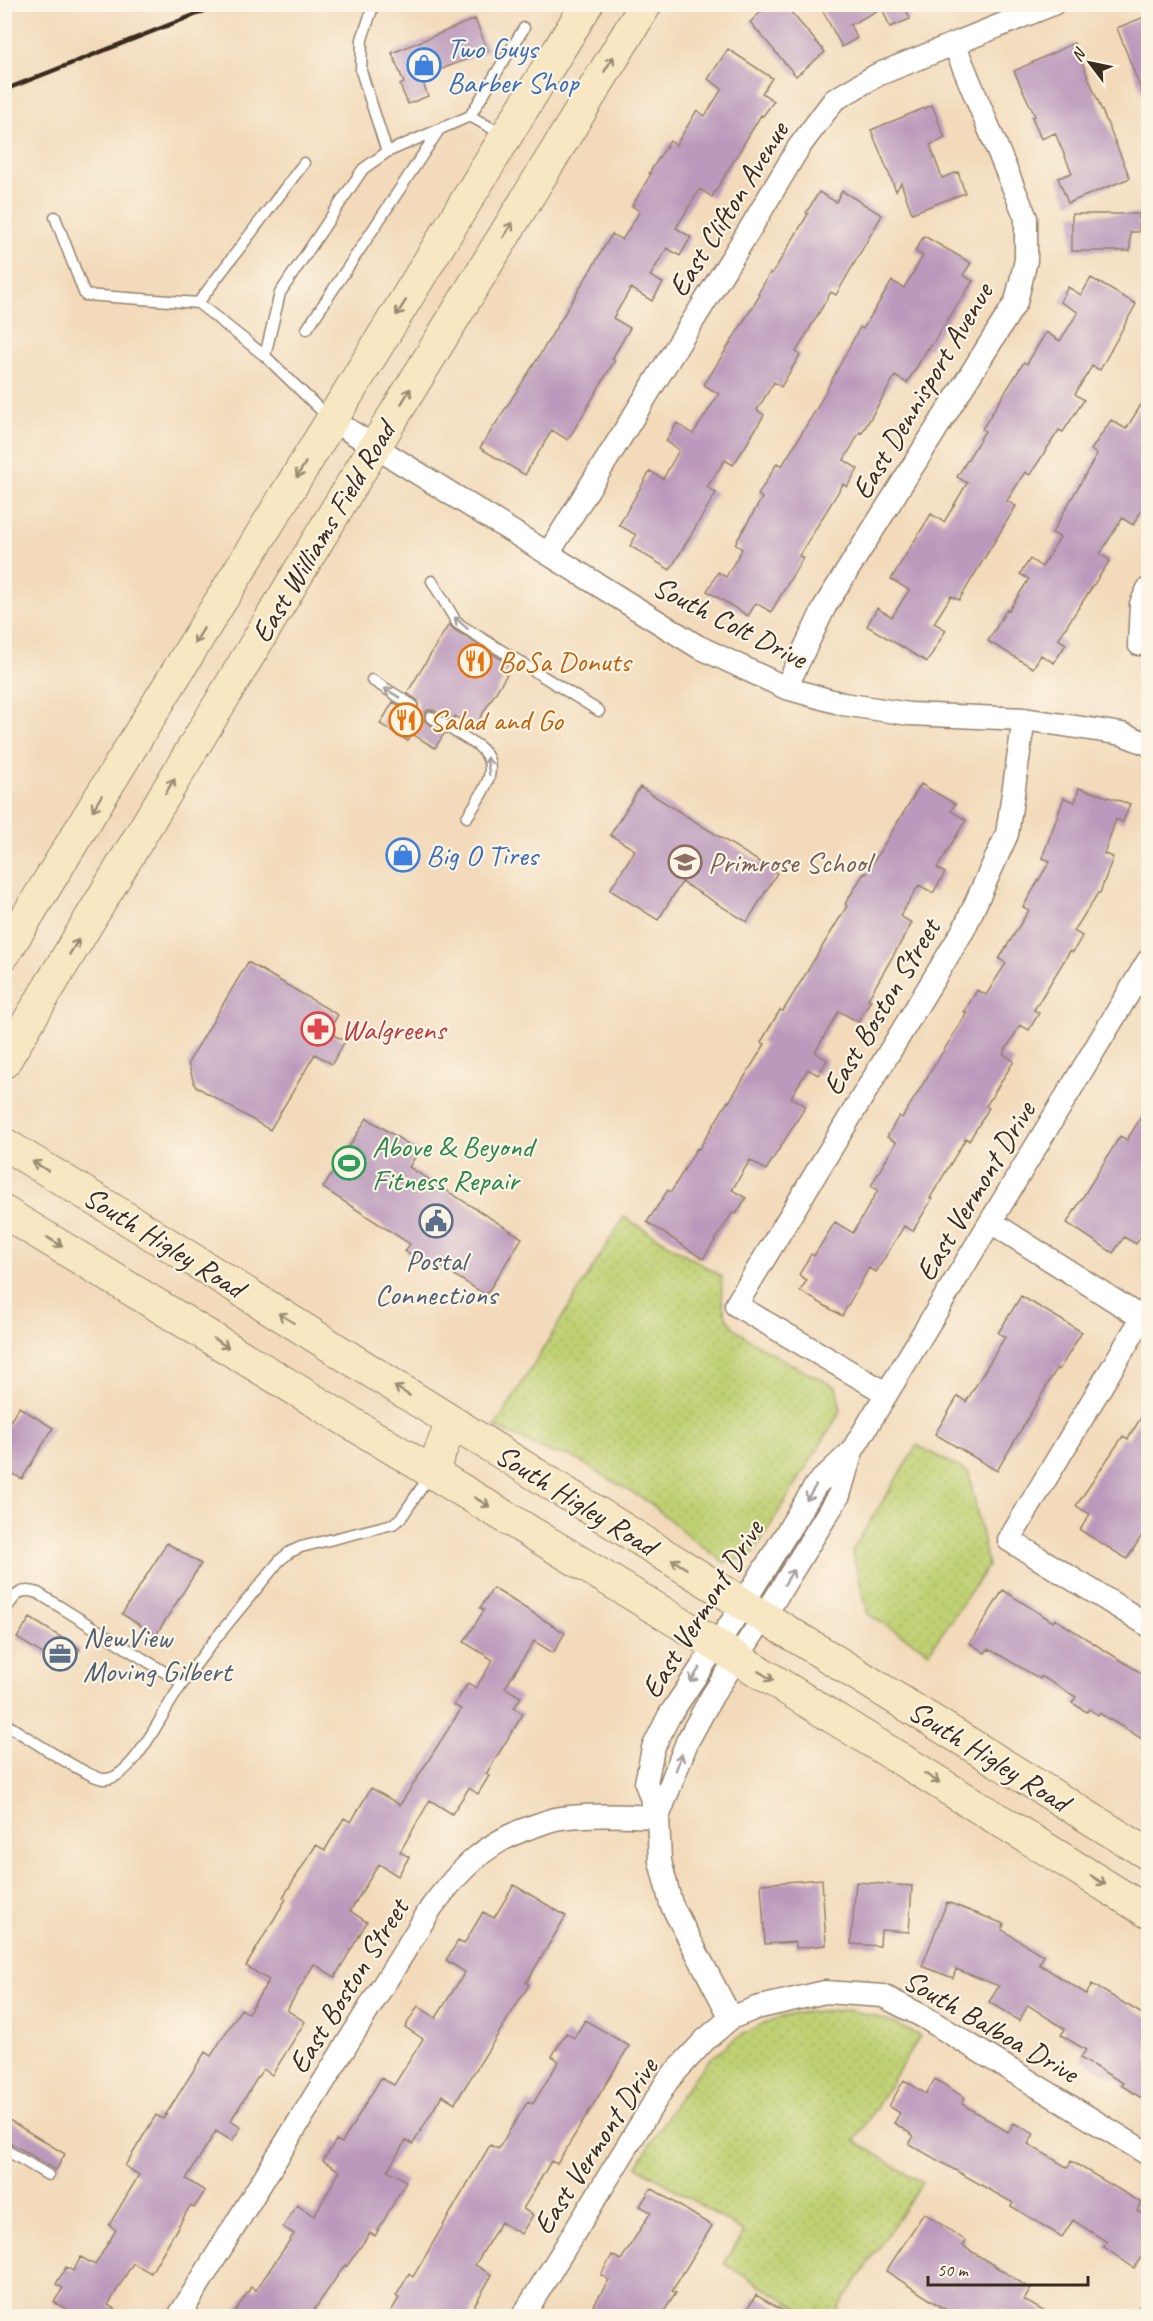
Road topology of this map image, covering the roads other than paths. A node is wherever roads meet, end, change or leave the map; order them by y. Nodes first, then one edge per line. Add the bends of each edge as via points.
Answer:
1 (374, 4) edge
2 (587, 4) edge
3 (646, 4) edge
4 (1053, 4) edge
5 (524, 28) dead end
6 (954, 44) junction
7 (470, 116) junction
8 (439, 129) junction
9 (506, 136) junction
10 (387, 152) junction
11 (304, 164) dead end
12 (54, 217) dead end
13 (198, 303) junction
14 (307, 329) dead end
15 (265, 356) junction
16 (332, 420) junction
17 (375, 446) junction
18 (548, 554) junction
19 (432, 581) dead end
20 (1149, 589) edge
21 (1139, 644) dead end
22 (372, 681) dead end
23 (786, 688) junction
24 (412, 705) dead end
25 (599, 711) dead end
26 (431, 717) dead end
27 (1024, 719) junction
28 (1149, 744) edge
29 (467, 817) dead end
30 (4, 954) edge
31 (1149, 961) edge
32 (4, 1062) edge
33 (4, 1144) edge
34 (4, 1212) edge
35 (991, 1222) junction
36 (1145, 1313) edge
37 (886, 1393) junction
38 (452, 1422) junction
39 (432, 1472) junction
40 (754, 1611) junction
41 (4, 1612) edge
42 (1149, 1625) edge
43 (727, 1652) junction
44 (183, 1683) junction
45 (4, 1723) edge
46 (658, 1817) junction
47 (1149, 1854) edge
48 (1149, 1912) edge
49 (756, 2008) joint
50 (731, 2018) junction
51 (4, 2149) edge
52 (1149, 2154) edge
53 (48, 2175) dead end
54 (179, 2316) edge
55 (523, 2316) edge

1 - 10 lane via 362,39 361,71
2 - 9 main road, East Williams Field Road
17 -> 3 main road, East Williams Field Road
4 - 6 street, East Clifton Avenue
5 - 7 lane
6 - 18 street, East Clifton Avenue via 876,75 834,100 799,147
6 - 23 street, East Dennisport Avenue via 1026,218 1026,260 1016,302 825,606
7 - 8 lane
7 - 9 lane
8 - 10 lane
8 - 14 lane
9 -> 16 main road, East Williams Field Road
10 - 15 lane via 363,169 280,293
11 - 13 lane
12 - 13 lane via 85,295
13 - 15 lane
15 - 16 lane
16 - 17 street, South Colt Drive
16 -> 30 main road, East Williams Field Road
17 - 18 street, South Colt Drive
32 -> 17 main road, East Williams Field Road
18 - 23 street, South Colt Drive via 697,646
25 -> 19 lane via 457,623
20 - 21 street via 1142,604
24 -> 22 lane
23 - 27 street, South Colt Drive via 843,705 909,714
29 -> 26 lane via 489,780 489,760 477,745
27 - 28 street, South Colt Drive via 1122,734
27 - 37 street, East Boston Street via 1007,834 964,929 736,1305
31 - 35 street, East Vermont Drive
38 -> 33 main road, South Higley Road
34 -> 39 main road, South Higley Road
35 - 36 street
35 - 37 street, East Vermont Drive
36 - 42 street via 1009,1540
37 - 40 street, East Vermont Drive via 852,1451 839,1495
38 - 39 main road
40 -> 38 main road, South Higley Road
39 -> 43 main road, South Higley Road
39 - 44 lane via 393,1524 301,1547 280,1560
40 - 43 street, East Vermont Drive
40 - 47 main road, South Higley Road
41 - 44 lane via 18,1593 38,1593
43 - 46 street, East Vermont Drive via 669,1716 653,1748 646,1783
43 -> 48 main road, South Higley Road
44 - 45 lane via 129,1766 114,1778 105,1780 88,1774
46 - 50 street, East Vermont Drive via 660,1861 671,1904
46 - 54 street, East Boston Street via 559,1818 517,1832 475,1857 452,1880
49 - 50 street, East Vermont Drive
49 - 52 street, South Balboa Drive via 825,1992 883,1996 924,2016
50 - 55 street, East Vermont Drive via 668,2080
51 - 53 lane

